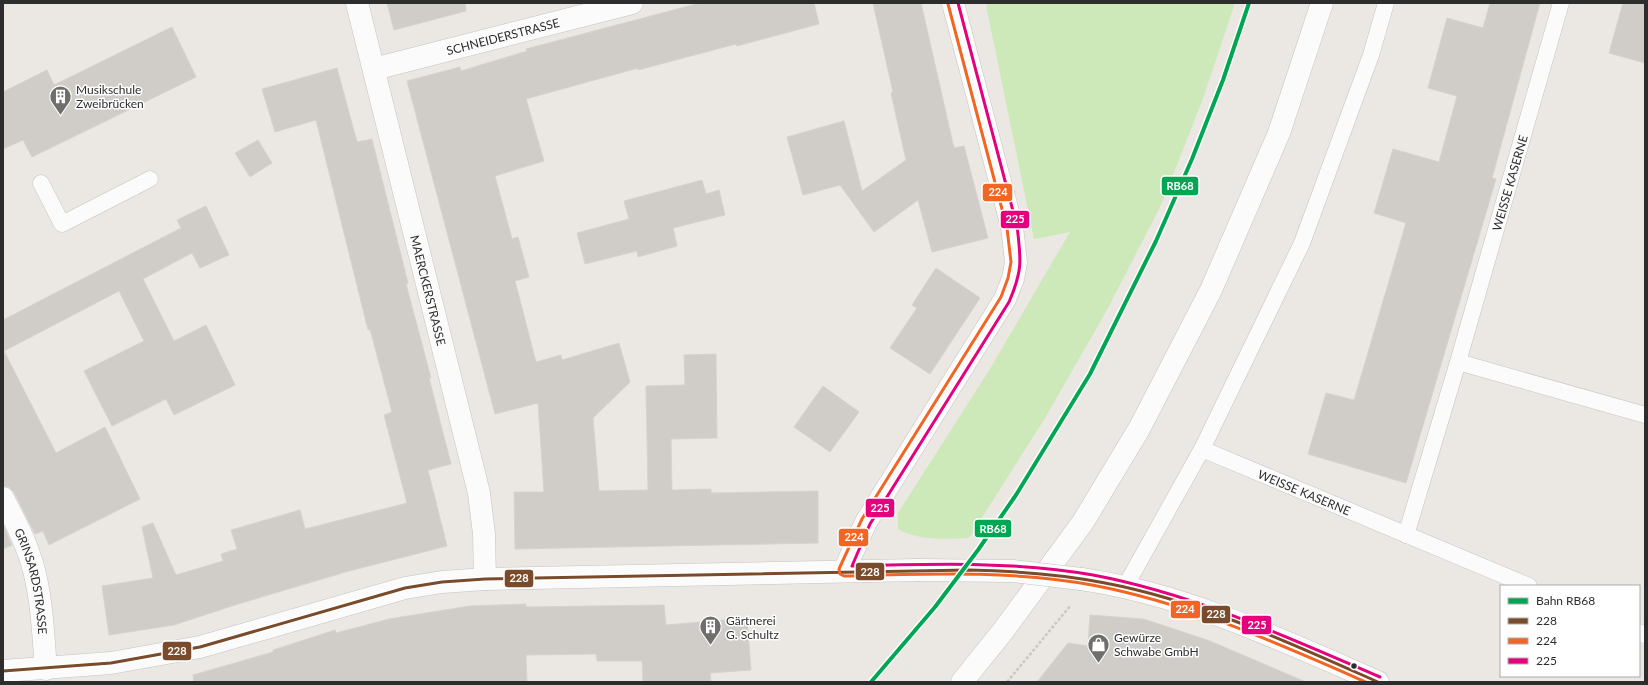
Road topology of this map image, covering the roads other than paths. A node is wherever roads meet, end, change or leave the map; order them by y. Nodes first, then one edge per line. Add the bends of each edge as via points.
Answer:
1 (357, 3) edge
2 (632, 3) edge
3 (953, 3) edge
4 (1322, 3) edge
5 (1386, 3) edge
6 (1561, 3) edge
7 (374, 69) junction
8 (150, 179) dead end
9 (41, 183) dead end
10 (1458, 362) junction
11 (1645, 415) edge
12 (1202, 449) junction
13 (3, 498) edge
14 (1406, 534) junction
15 (844, 572) junction
16 (485, 579) junction
17 (1527, 585) edge
18 (1126, 587) junction
19 (46, 669) junction
20 (3, 671) edge
21 (962, 682) edge
22 (1378, 682) edge

1 - 7 street, MAERCKERSTRASSE
2 - 7 street, SCHNEIDERSTRASSE
3 - 15 street via 1012,227 1016,262 1013,279 1005,299 866,522
4 - 21 street via 1279,133 1211,290 1139,429 1083,522
5 - 12 lane via 1371,55 1302,243
6 - 10 lane, WEISSE KASERNE
7 - 16 street, MAERCKERSTRASSE via 479,493 484,534
8 - 9 lane via 62,224
10 - 11 lane
10 - 14 lane, WEISSE KASERNE
12 - 14 lane, WEISSE KASERNE
12 - 18 lane
13 - 19 street, GRINSARDSTRASSE via 31,562 39,593
14 - 17 lane, WEISSE KASERNE
15 - 16 street
15 - 18 street, bridge via 1013,571 1086,579
16 - 19 street via 405,588 200,647 111,663
18 - 22 street via 1181,602 1232,621
19 - 20 street

